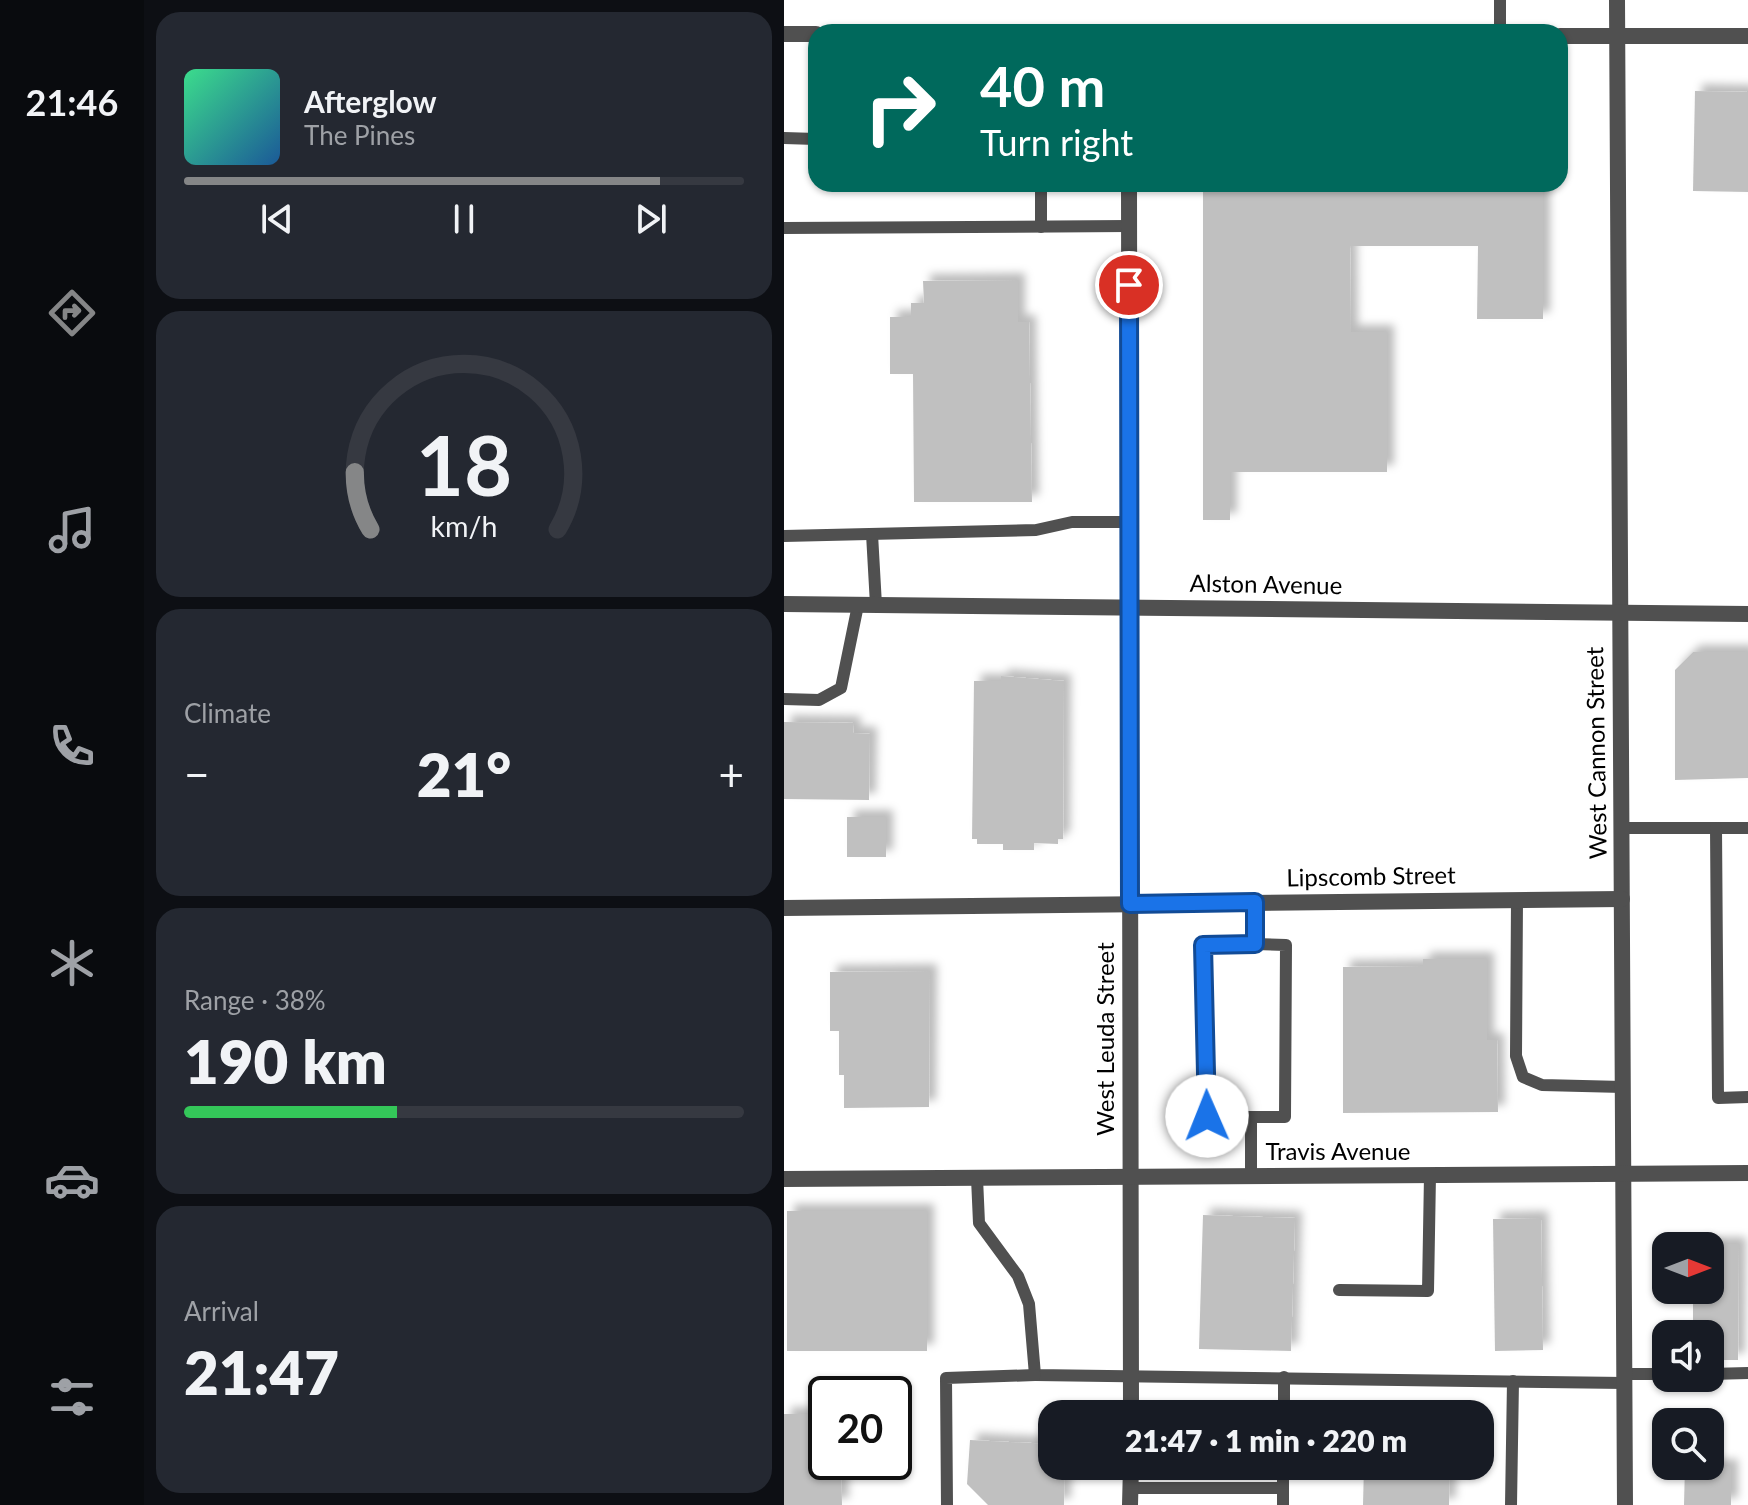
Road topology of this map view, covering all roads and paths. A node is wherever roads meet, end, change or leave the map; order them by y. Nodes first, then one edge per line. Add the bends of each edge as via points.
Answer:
1 (1500, 0) edge
2 (1617, 0) edge
3 (1500, 24) edge
4 (784, 34) edge
5 (808, 34) edge
6 (1568, 36) edge
7 (1617, 36) junction
8 (1748, 36) edge
9 (784, 138) edge
10 (808, 139) edge
11 (1041, 192) edge
12 (1129, 192) edge
13 (1129, 226) junction
14 (1041, 227) junction
15 (784, 228) edge
16 (1130, 522) junction
17 (872, 534) junction
18 (784, 536) edge
19 (784, 604) edge
20 (858, 605) junction
21 (876, 605) junction
22 (1130, 607) junction
23 (1620, 613) junction
24 (1748, 614) edge
25 (784, 699) edge
26 (1623, 828) junction
27 (1716, 828) junction
28 (1748, 828) edge
29 (1622, 899) junction
30 (1517, 900) junction
31 (1255, 902) junction
32 (1130, 904) junction
33 (784, 908) edge
34 (1255, 944) junction
35 (1623, 1087) junction
36 (1748, 1097) edge
37 (1251, 1117) junction
38 (1748, 1173) edge
39 (1624, 1174) junction
40 (1430, 1175) junction
41 (1251, 1176) junction
42 (1130, 1177) junction
43 (977, 1178) junction
44 (784, 1179) edge
45 (1339, 1290) dead end
46 (1748, 1373) edge
47 (1724, 1374) edge
48 (1035, 1375) junction
49 (1131, 1375) junction
50 (1652, 1375) edge
51 (1284, 1377) junction
52 (1625, 1378) junction
53 (1513, 1381) junction
54 (1131, 1400) edge
55 (1284, 1400) edge
56 (1131, 1480) edge
57 (1283, 1480) edge
58 (1131, 1488) junction
59 (1283, 1488) junction
60 (947, 1505) edge
61 (1130, 1505) edge
62 (1283, 1505) edge
63 (1511, 1505) edge
64 (1625, 1505) edge

1 - 3 lane
2 - 7 street, West Cannon Street
4 - 5 street
6 - 7 street
7 - 8 street
7 - 23 street, West Cannon Street
9 - 10 lane
11 - 14 lane
12 - 13 street, West Leuda Street
13 - 14 lane
13 - 16 street, West Leuda Street
14 - 15 lane
16 - 17 lane
16 - 22 street, West Leuda Street
17 - 18 lane
17 - 21 lane
19 - 20 street, Alston Avenue
20 - 21 street, Alston Avenue
20 - 25 lane via 841,688 819,700
21 - 22 street, Alston Avenue
22 - 23 street, Alston Avenue
22 - 32 street, West Leuda Street
23 - 24 street, Alston Avenue
23 - 26 street, West Cannon Street
26 - 27 lane
26 - 29 street, West Cannon Street
27 - 28 lane
27 - 36 lane via 1718,1098
29 - 30 street, Lipscomb Street
29 - 35 street, West Cannon Street
30 - 31 street, Lipscomb Street
30 - 35 lane via 1516,1056 1523,1077 1542,1085
31 - 32 street, Lipscomb Street
31 - 34 lane
32 - 33 street, Lipscomb Street
32 - 42 street, West Leuda Street
34 - 37 lane via 1286,945 1285,1117
34 - 37 lane via 1203,945 1207,1116
35 - 39 street, West Cannon Street
37 - 41 lane
38 - 39 street, Travis Avenue
39 - 40 street, Travis Avenue
39 - 52 street, West Cannon Street
40 - 41 street, Travis Avenue
40 - 45 lane via 1428,1291
41 - 42 street, Travis Avenue
42 - 43 street, Travis Avenue
42 - 49 street, West Leuda Street
43 - 44 street, Travis Avenue
43 - 48 lane via 979,1223 1018,1276 1029,1304
46 - 47 lane
48 - 49 lane
48 - 60 lane via 946,1378
49 - 51 lane
49 - 54 street, West Leuda Street
50 - 52 lane
51 - 53 lane
51 - 55 lane
52 - 53 lane
52 - 64 street, West Cannon Street
53 - 63 lane
56 - 58 street
57 - 59 lane
58 - 59 lane
58 - 61 street
59 - 62 lane

